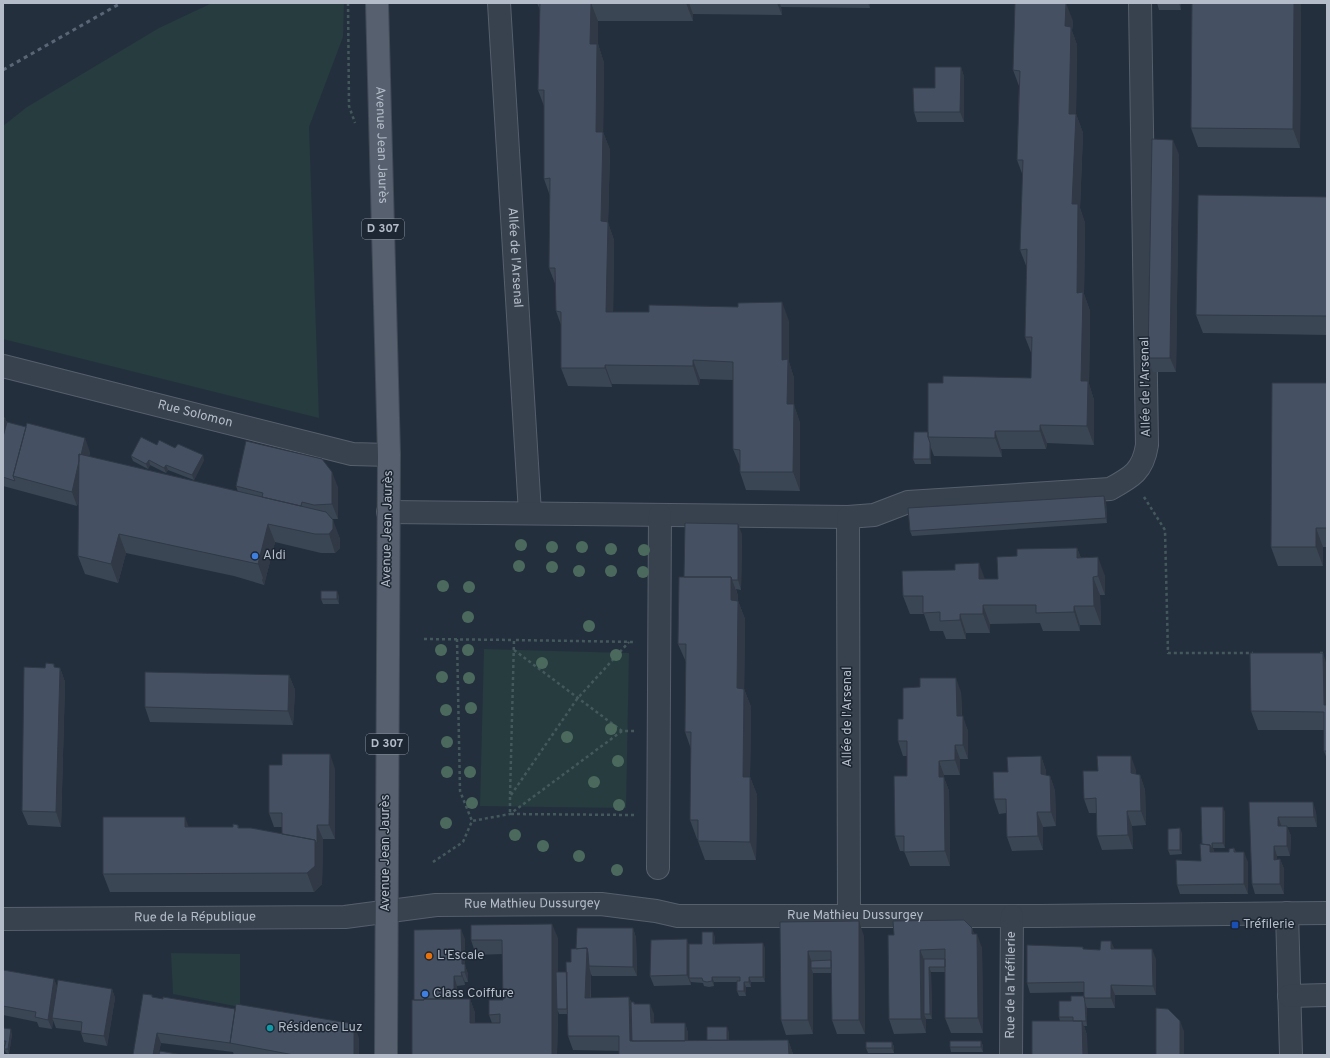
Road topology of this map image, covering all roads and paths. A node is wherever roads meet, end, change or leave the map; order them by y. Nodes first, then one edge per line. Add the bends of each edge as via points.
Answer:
1 (377, 3) edge
2 (499, 3) edge
3 (1140, 3) edge
4 (3, 366) edge
5 (389, 455) junction
6 (1142, 494) dead end
7 (388, 512) junction
8 (530, 513) junction
9 (660, 515) junction
10 (848, 517) junction
11 (424, 639) dead end
12 (457, 639) junction
13 (514, 640) junction
14 (629, 642) junction
15 (659, 642) junction
16 (513, 650) junction
17 (1255, 653) edge
18 (1319, 653) edge
19 (1327, 653) edge
20 (577, 698) junction
21 (622, 731) junction
22 (658, 732) junction
23 (510, 796) junction
24 (510, 814) junction
25 (640, 815) dead end
26 (472, 821) junction
27 (433, 862) dead end
28 (658, 868) dead end
29 (386, 912) junction
30 (1287, 913) junction
31 (1327, 913) edge
32 (848, 916) junction
33 (1012, 916) junction
34 (3, 919) edge
35 (1327, 995) edge
36 (1289, 996) junction
37 (386, 1055) edge
38 (1011, 1055) edge
39 (1291, 1055) edge

1 - 5 main road, Avenue Jean Jaurès / D 307
2 - 8 street, Allée de l'Arsenal
3 - 10 street, Allée de l'Arsenal via 1147,445 1144,461 1130,479 1110,489 908,502 874,515
4 - 5 street, Rue Solomon via 352,454
5 - 7 main road, Avenue Jean Jaurès / D 307
6 - 17 path via 1165,530 1168,653
7 - 8 street, Allée de l'Arsenal
7 - 29 main road, Avenue Jean Jaurès / D 307
8 - 9 street, Allée de l'Arsenal
9 - 10 street, Allée de l'Arsenal
9 - 15 street
10 - 32 street, Allée de l'Arsenal
11 - 12 path
12 - 13 path
12 - 26 path via 460,791
13 - 14 path
13 - 16 path
14 - 15 path
14 - 20 path
15 - 22 street
16 - 20 path
16 - 23 path
18 - 19 path
20 - 21 path
20 - 23 path
21 - 22 path
21 - 24 path
22 - 28 street
23 - 24 path
24 - 25 path
24 - 26 path
26 - 27 path via 463,842
29 - 32 street, Rue Mathieu Dussurgey via 436,905 601,904 678,916
29 - 34 street, Rue de la République via 345,917
29 - 37 main road, Avenue Jean Jaurès / D 307
30 - 31 street, Rue Mathieu Dussurgey
30 - 33 street, Rue Mathieu Dussurgey
30 - 36 street
32 - 33 street, Rue Mathieu Dussurgey
33 - 38 street, Rue de la Tréfilerie
35 - 36 street
36 - 39 street

